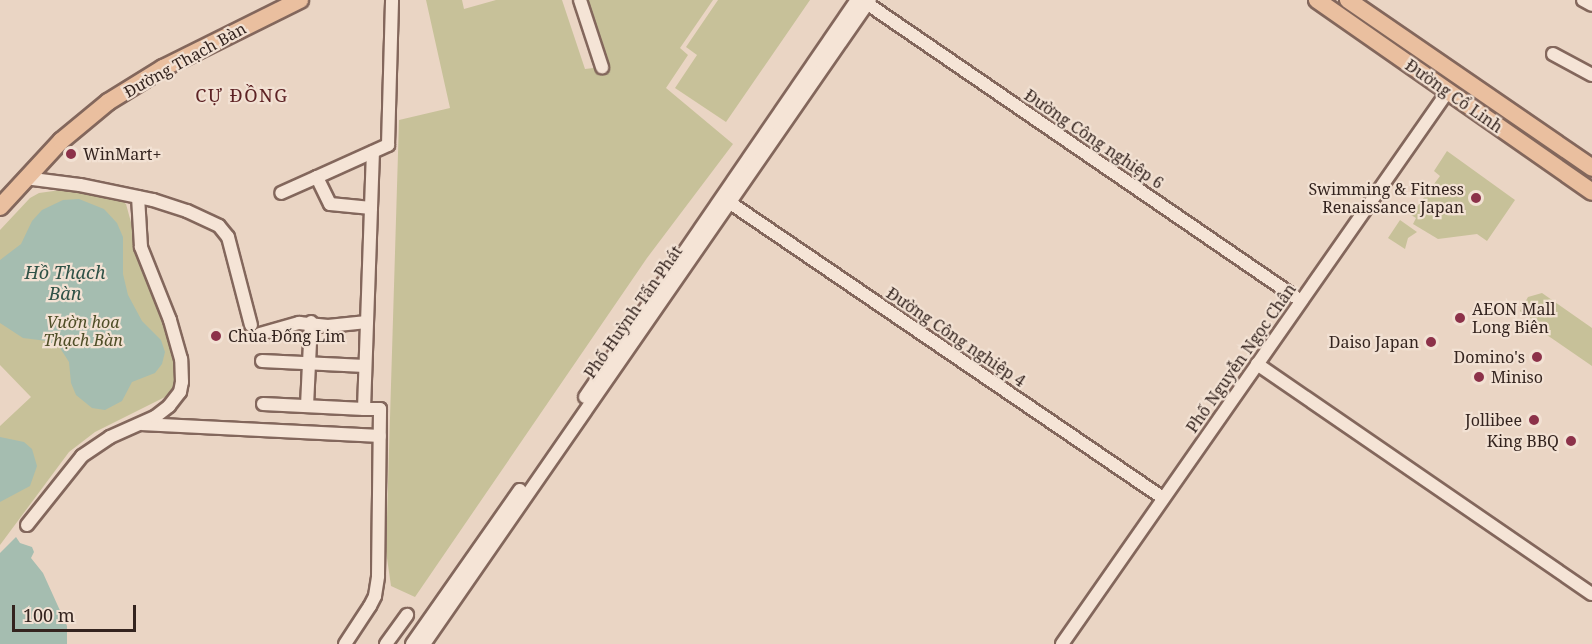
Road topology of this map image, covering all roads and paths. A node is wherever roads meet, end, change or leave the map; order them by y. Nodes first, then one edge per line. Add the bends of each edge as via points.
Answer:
1 (300, 0) edge
2 (392, 0) edge
3 (580, 0) edge
4 (1317, 0) edge
5 (1348, 0) edge
6 (1583, 0) edge
7 (864, 1) edge
8 (1592, 5) edge
9 (1553, 54) dead end
10 (602, 67) dead end
11 (1592, 75) edge
12 (1448, 91) junction
13 (372, 152) junction
14 (1592, 168) edge
15 (317, 177) junction
16 (25, 178) junction
17 (1592, 192) edge
18 (281, 193) dead end
19 (3, 197) edge
20 (138, 197) junction
21 (726, 200) junction
22 (370, 208) junction
23 (1301, 302) junction
24 (311, 322) junction
25 (367, 322) junction
26 (251, 325) dead end
27 (260, 334) dead end
28 (262, 361) dead end
29 (309, 363) junction
30 (1257, 364) junction
31 (365, 366) junction
32 (263, 404) dead end
33 (307, 406) junction
34 (364, 409) junction
35 (138, 424) junction
36 (380, 436) junction
37 (1163, 498) junction
38 (27, 525) dead end
39 (467, 573) junction
40 (1592, 594) edge
41 (407, 615) dead end
42 (345, 644) edge
43 (386, 644) edge
44 (412, 644) edge
45 (424, 644) edge
46 (1062, 644) edge

1 - 16 main road, Đường Thạch Bàn via 163,68 108,102
2 - 13 street via 388,145
3 - 10 street
4 - 12 main road, Đường Cổ Linh
5 - 14 main road, Đường Cổ Linh
6 - 8 street
7 - 21 street, Phố Huỳnh Tấn Phát
7 - 23 street, Đường Công nghiệp 6
9 - 11 street
12 - 17 main road, Đường Cổ Linh
12 - 23 street, Phố Nguyễn Ngọc Chân
13 - 15 street
13 - 22 street
15 - 18 street
15 - 22 street via 330,204
16 - 19 main road, Đường Thạch Bàn
16 - 20 street
20 - 26 street via 187,211 225,231
20 - 35 street via 141,247 170,320 182,372 175,399 155,417
21 - 37 street, Đường Công nghiệp 4
21 - 39 street, Phố Huỳnh Tấn Phát
22 - 25 street
23 - 30 street, Phố Nguyễn Ngọc Chân
24 - 25 street via 328,326
24 - 27 street
24 - 29 street
25 - 31 street
28 - 29 street
29 - 31 street
29 - 33 street
30 - 37 street, Phố Nguyễn Ngọc Chân
30 - 40 street
31 - 34 street
32 - 33 street
33 - 34 street
34 - 36 street via 380,410
35 - 36 street
35 - 38 street via 100,443 80,459
36 - 42 street via 377,586 370,606
37 - 46 street, Phố Nguyễn Ngọc Chân
39 - 44 street, Phố Huỳnh Tấn Phát
39 - 45 street, Phố Huỳnh Tấn Phát
41 - 43 street

